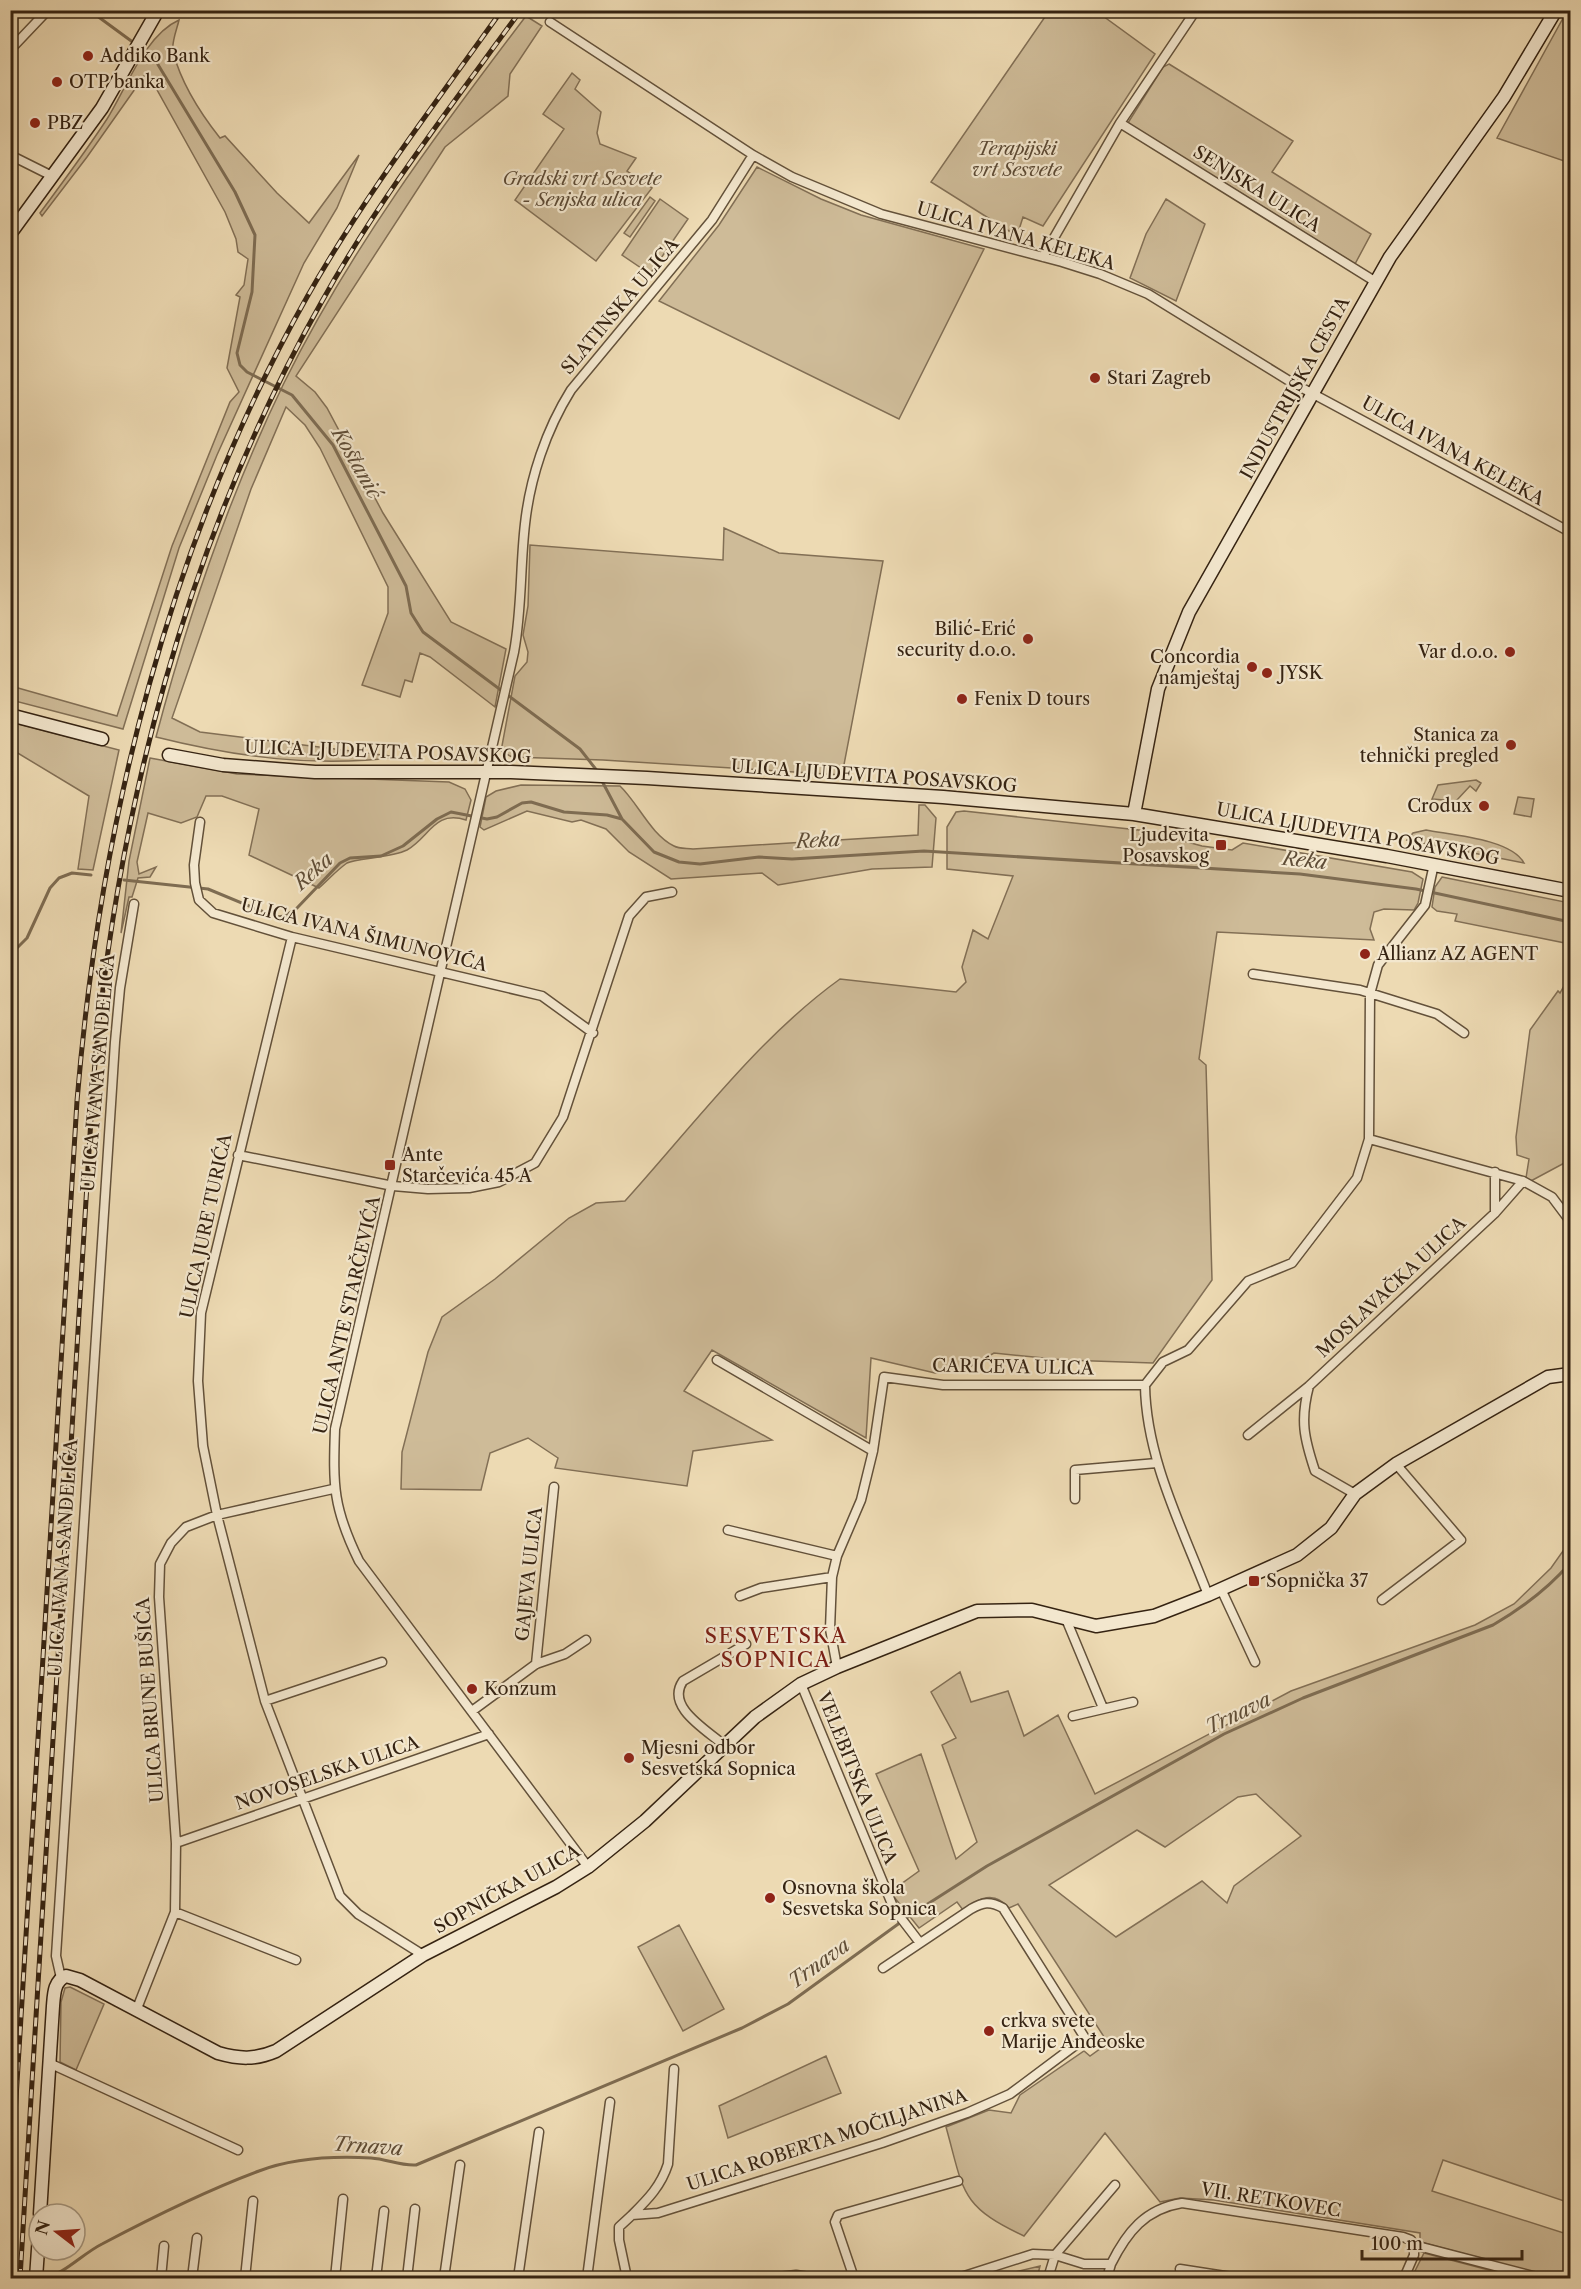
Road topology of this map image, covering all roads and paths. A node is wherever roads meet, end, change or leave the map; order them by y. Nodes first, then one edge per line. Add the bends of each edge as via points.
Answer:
1 (48, 10) edge
2 (158, 10) edge
3 (1196, 10) edge
4 (1556, 10) edge
5 (550, 22) dead end
6 (10, 50) edge
7 (1120, 123) junction
8 (10, 155) edge
9 (753, 155) junction
10 (52, 176) junction
11 (10, 234) edge
12 (1043, 257) junction
13 (1376, 282) junction
14 (1313, 393) junction
15 (1570, 532) edge
16 (10, 715) edge
17 (102, 739) dead end
18 (169, 755) dead end
19 (487, 772) junction
20 (1134, 814) junction
21 (200, 822) dead end
22 (1434, 864) junction
23 (1570, 891) edge
24 (672, 892) dead end
25 (134, 903) dead end
26 (292, 937) junction
27 (442, 971) junction
28 (1253, 974) dead end
29 (1370, 994) junction
30 (593, 1033) junction
31 (1464, 1033) dead end
32 (1369, 1139) junction
33 (238, 1155) junction
34 (1495, 1172) junction
35 (1523, 1181) junction
36 (393, 1186) junction
37 (1495, 1213) junction
38 (1570, 1221) edge
39 (717, 1360) dead end
40 (1570, 1374) edge
41 (1145, 1385) junction
42 (1310, 1386) junction
43 (1248, 1436) dead end
44 (873, 1451) junction
45 (1157, 1463) junction
46 (1396, 1464) junction
47 (554, 1487) dead end
48 (333, 1489) junction
49 (1355, 1494) junction
50 (1076, 1499) dead end
51 (217, 1515) junction
52 (728, 1530) dead end
53 (837, 1556) junction
54 (832, 1577) junction
55 (1221, 1589) junction
56 (1208, 1595) junction
57 (740, 1596) dead end
58 (1382, 1600) dead end
59 (1066, 1619) junction
60 (586, 1640) dead end
61 (746, 1644) dead end
62 (382, 1662) dead end
63 (1255, 1662) dead end
64 (536, 1664) junction
65 (837, 1667) junction
66 (801, 1684) junction
67 (265, 1701) junction
68 (1133, 1702) dead end
69 (1103, 1708) junction
70 (472, 1711) junction
71 (1073, 1716) dead end
72 (489, 1734) junction
73 (725, 1746) junction
74 (302, 1800) junction
75 (176, 1843) junction
76 (588, 1867) junction
77 (176, 1912) junction
78 (920, 1943) junction
79 (423, 1955) junction
80 (296, 1960) dead end
81 (883, 1968) dead end
82 (61, 1978) junction
83 (136, 2011) junction
84 (49, 2063) junction
85 (674, 2069) dead end
86 (610, 2102) dead end
87 (539, 2132) dead end
88 (238, 2150) dead end
89 (460, 2165) dead end
90 (958, 2181) dead end
91 (1115, 2185) dead end
92 (343, 2199) dead end
93 (253, 2201) dead end
94 (41, 2202) edge
95 (415, 2209) dead end
96 (384, 2211) dead end
97 (632, 2215) junction
98 (197, 2238) dead end
99 (1414, 2245) junction
100 (164, 2246) dead end
101 (1055, 2255) junction
102 (1111, 2264) junction
103 (1180, 2270) dead end
104 (160, 2278) edge
105 (192, 2278) edge
106 (244, 2278) edge
107 (335, 2278) edge
108 (376, 2278) edge
109 (407, 2278) edge
110 (444, 2278) edge
111 (518, 2278) edge
112 (587, 2278) edge
113 (627, 2278) edge
114 (769, 2278) edge
115 (810, 2278) edge
116 (854, 2278) edge
117 (959, 2278) edge
118 (1048, 2278) edge
119 (1107, 2278) edge
120 (1238, 2278) edge
121 (1404, 2278) edge
122 (1541, 2278) edge

1 - 6 street
2 - 10 street via 102,108
3 - 7 street
4 - 13 street, INDUSTRIJSKA CESTA via 1504,97 1407,230
5 - 9 street, ULICA IVANA KELEKA
7 - 12 street
7 - 13 street, SENJSKA ULICA
8 - 10 street
9 - 12 street, ULICA IVANA KELEKA via 801,181 881,214
9 - 19 street, SLATINSKA ULICA via 712,220 582,374 557,414 529,500 520,622
10 - 11 street
12 - 14 street, ULICA IVANA KELEKA via 1148,294
13 - 14 street, INDUSTRIJSKA CESTA
14 - 15 street, ULICA IVANA KELEKA
14 - 20 street, INDUSTRIJSKA CESTA via 1177,638 1158,689
16 - 17 street
18 - 19 street, ULICA LJUDEVITA POSAVSKOG via 223,765 315,772
19 - 20 street, ULICA LJUDEVITA POSAVSKOG via 954,798
19 - 27 street, ULICA ANTE STARČEVIĆA
20 - 22 street, ULICA LJUDEVITA POSAVSKOG
21 - 26 street, ULICA IVANA ŠIMUNOVIĆA via 194,865 199,900 213,913
22 - 23 street, ULICA LJUDEVITA POSAVSKOG
22 - 29 street via 1425,905 1378,965
24 - 30 street via 646,897 629,916
25 - 82 street, ULICA IVANA SANDELIĆA via 115,1042 56,1956
26 - 27 street, ULICA IVANA ŠIMUNOVIĆA
26 - 33 street, ULICA JURE TURIĆA
27 - 30 street, ULICA IVANA ŠIMUNOVIĆA via 542,996
27 - 36 street, ULICA ANTE STARČEVIĆA
28 - 29 street
29 - 31 street via 1437,1014
29 - 32 street
30 - 36 street via 563,1117 535,1163 499,1182 469,1188
32 - 34 street
32 - 41 street via 1357,1178 1292,1263 1248,1281 1188,1350 1164,1362
33 - 36 street
33 - 51 street, ULICA JURE TURIĆA via 201,1313 198,1381 203,1446
34 - 35 street
34 - 37 street
35 - 37 street, MOSLAVAČKA ULICA
35 - 38 street via 1552,1197
36 - 48 street, ULICA ANTE STARČEVIĆA via 335,1429
37 - 42 street, MOSLAVAČKA ULICA
39 - 44 street
40 - 46 street, SOPNIČKA ULICA via 1548,1377
41 - 44 street, CARIĆEVA ULICA via 943,1385 884,1377
41 - 45 street via 1145,1409
42 - 43 street, MOSLAVAČKA ULICA
42 - 49 street via 1304,1406 1304,1437 1314,1471
44 - 53 street, CARIĆEVA ULICA via 861,1500
45 - 50 street via 1076,1470
45 - 56 street
46 - 49 street, SOPNIČKA ULICA
46 - 58 street via 1461,1540
47 - 64 street, GAJEVA ULICA
48 - 51 street, ULICA BRUNE BUŠIĆA
48 - 70 street, ULICA ANTE STARČEVIĆA via 343,1529 358,1561
49 - 55 street, SOPNIČKA ULICA via 1314,1543 1297,1555
51 - 67 street, ULICA JURE TURIĆA
51 - 75 street, ULICA BRUNE BUŠIĆA via 186,1527 171,1543 160,1564
52 - 53 street
53 - 54 street, CARIĆEVA ULICA
54 - 57 street via 760,1588
54 - 65 street, CARIĆEVA ULICA via 830,1629
55 - 56 street, SOPNIČKA ULICA
55 - 63 street
56 - 59 street, SOPNIČKA ULICA via 1154,1616 1095,1626
59 - 65 street, SOPNIČKA ULICA via 1032,1611 977,1611
59 - 69 street
60 - 64 street, GAJEVA ULICA via 565,1654
61 - 73 street via 683,1681 677,1690 685,1711
62 - 67 street
64 - 70 street, GAJEVA ULICA
65 - 66 street, SOPNIČKA ULICA
66 - 73 street, SOPNIČKA ULICA
66 - 78 street, VELEBITSKA ULICA via 886,1892
67 - 74 street, ULICA JURE TURIĆA
68 - 69 street
69 - 71 street
70 - 72 street, ULICA ANTE STARČEVIĆA
72 - 74 street, NOVOSELSKA ULICA
72 - 76 street, ULICA ANTE STARČEVIĆA
73 - 76 street, SOPNIČKA ULICA via 645,1821
74 - 75 street, NOVOSELSKA ULICA
74 - 79 street, ULICA JURE TURIĆA via 340,1896 358,1914
75 - 77 street, ULICA BRUNE BUŠIĆA
76 - 79 street, SOPNIČKA ULICA
77 - 80 street
77 - 83 street, ULICA BRUNE BUŠIĆA
78 - 81 street
78 - 97 street, ULICA ROBERTA MOČILJANINA via 983,1903 993,1902 1003,1908 1085,2038 1010,2094 967,2113 658,2213
79 - 83 street, SOPNIČKA ULICA via 262,2057 218,2053
82 - 83 street, SOPNIČKA ULICA via 80,1980
82 - 84 street, ULICA IVANA SANDELIĆA via 54,1991
84 - 88 street
84 - 94 street, ULICA IVANA SANDELIĆA
85 - 97 street, ULICA ROBERTA MOČILJANINA via 668,2164 654,2193
86 - 112 street
87 - 111 street
89 - 110 street
90 - 116 street via 838,2215 835,2222
91 - 101 street
92 - 107 street
93 - 106 street
95 - 109 street
96 - 108 street
97 - 113 street, ULICA ROBERTA MOČILJANINA via 619,2227
98 - 105 street
99 - 102 street, VII. RETKOVEC via 1403,2237 1182,2203 1152,2211 1126,2237
99 - 121 street
99 - 122 street, VII. RETKOVEC
100 - 104 street
101 - 102 street via 1084,2264
101 - 117 street via 1024,2257
101 - 118 street
102 - 119 street, VII. RETKOVEC
103 - 120 street
114 - 115 street

